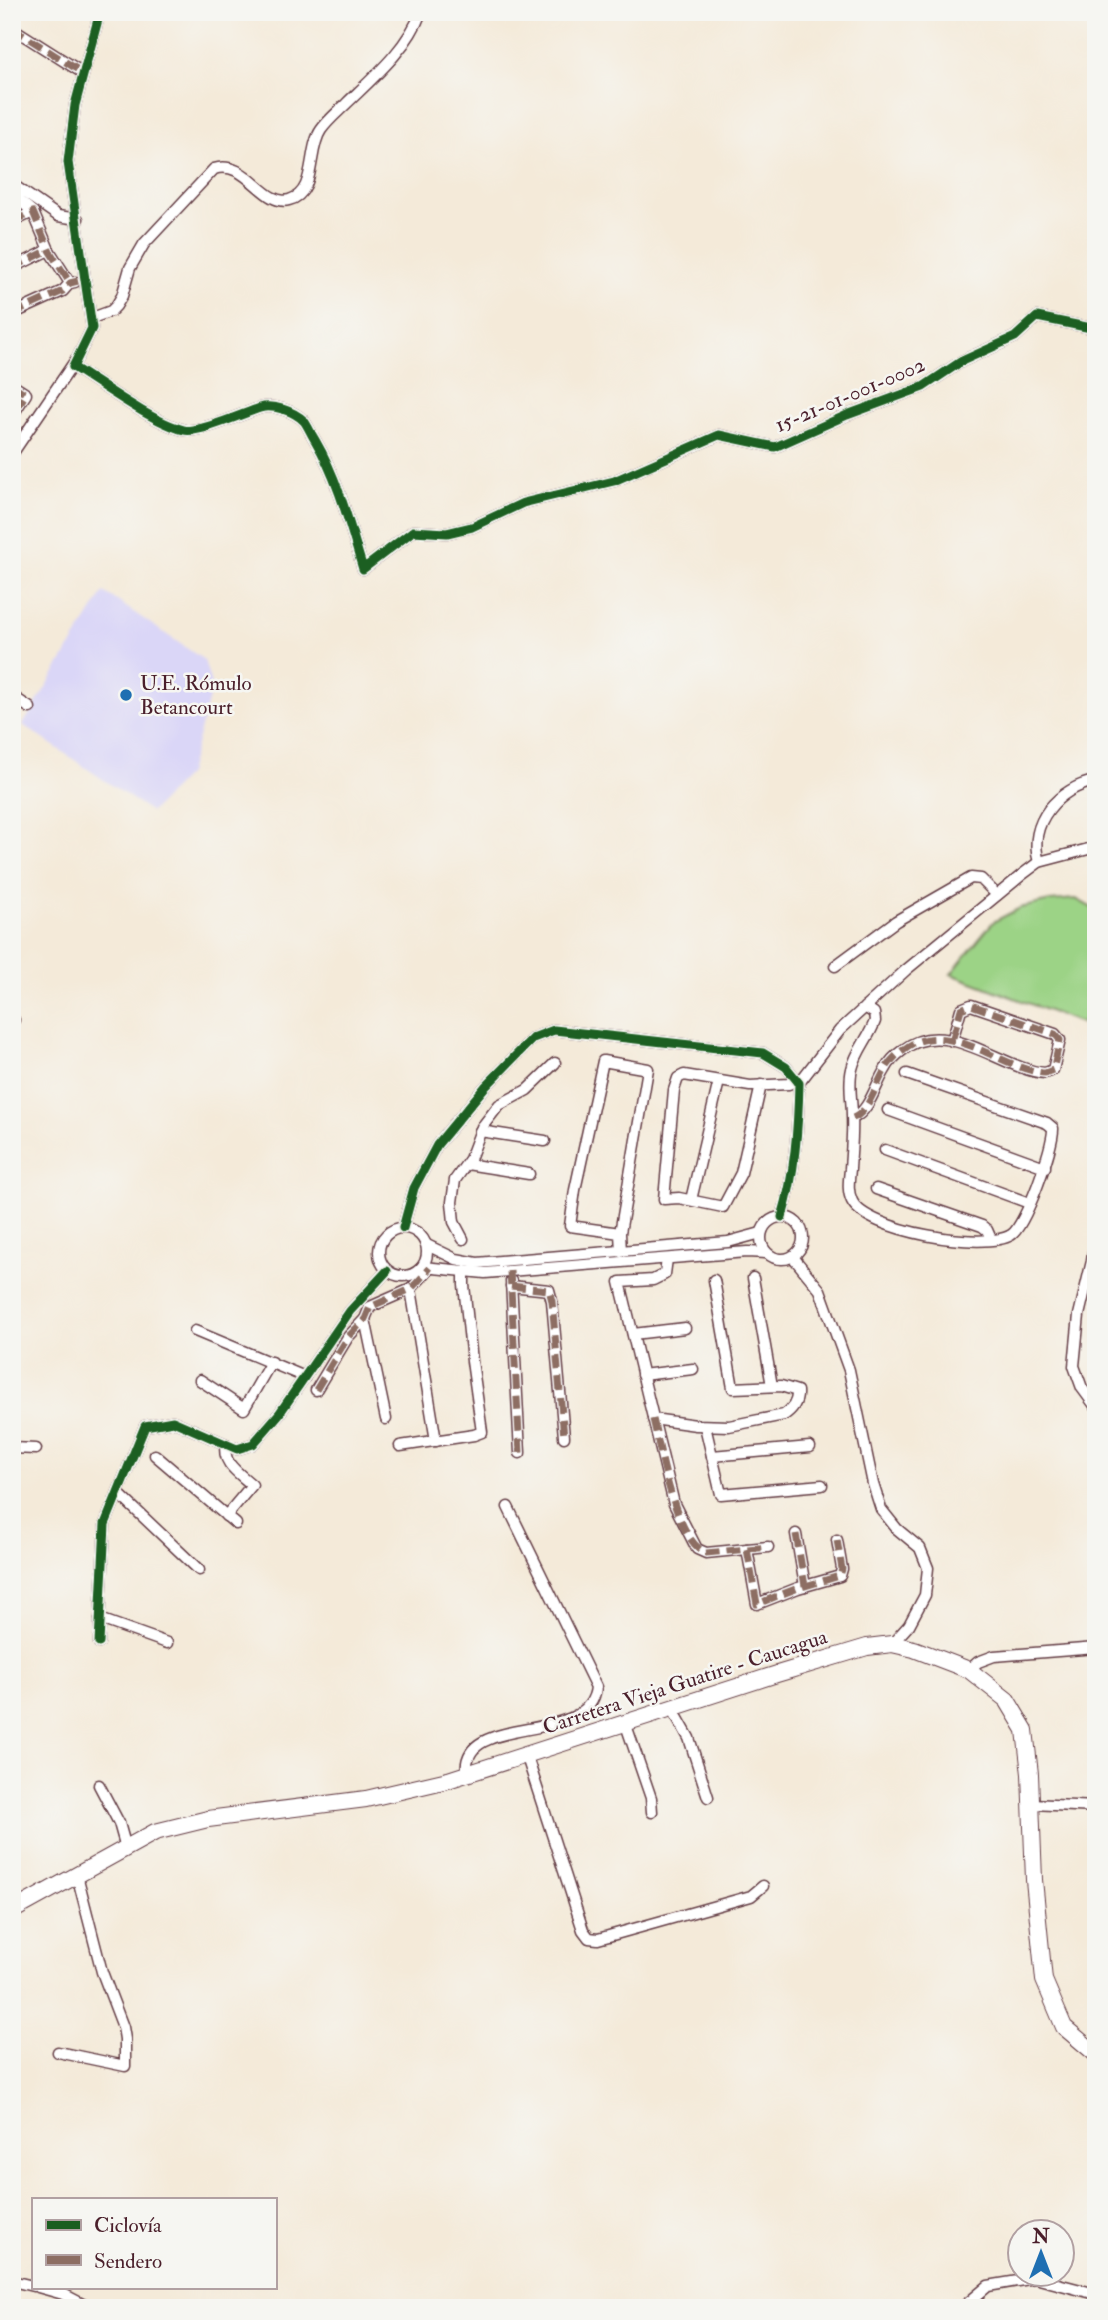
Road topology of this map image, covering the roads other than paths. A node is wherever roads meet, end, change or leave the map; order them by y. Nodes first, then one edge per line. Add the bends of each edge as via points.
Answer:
1 (100, 12) edge
2 (421, 12) edge
3 (12, 28) edge
4 (83, 74) junction
5 (12, 184) edge
6 (12, 194) edge
7 (33, 212) junction
8 (78, 219) junction
9 (12, 222) edge
10 (49, 250) junction
11 (12, 268) edge
12 (88, 279) junction
13 (70, 283) junction
14 (12, 314) edge
15 (92, 318) junction
16 (1096, 329) edge
17 (12, 385) edge
18 (12, 416) edge
19 (12, 454) edge
20 (12, 695) edge
21 (30, 708) dead end
22 (1096, 781) edge
23 (1096, 848) edge
24 (1039, 862) junction
25 (998, 895) junction
26 (835, 966) dead end
27 (865, 1007) junction
28 (952, 1041) junction
29 (555, 1063) dead end
30 (907, 1074) dead end
31 (797, 1080) junction
32 (719, 1081) junction
33 (761, 1086) junction
34 (888, 1110) dead end
35 (460, 1117) junction
36 (852, 1118) junction
37 (481, 1129) junction
38 (545, 1141) dead end
39 (885, 1150) dead end
40 (467, 1164) junction
41 (1045, 1167) junction
42 (529, 1174) dead end
43 (876, 1189) dead end
44 (691, 1200) junction
45 (1029, 1203) junction
46 (782, 1217) junction
47 (403, 1228) junction
48 (1096, 1232) edge
49 (620, 1233) junction
50 (761, 1233) junction
51 (463, 1239) dead end
52 (991, 1239) junction
53 (427, 1245) junction
54 (621, 1252) junction
55 (766, 1253) junction
56 (793, 1257) junction
57 (667, 1259) junction
58 (1094, 1261) edge
59 (427, 1268) junction
60 (387, 1271) junction
61 (464, 1271) junction
62 (510, 1271) junction
63 (753, 1278) dead end
64 (714, 1280) dead end
65 (511, 1286) junction
66 (411, 1289) junction
67 (365, 1319) junction
68 (685, 1328) dead end
69 (195, 1331) dead end
70 (633, 1334) junction
71 (271, 1362) junction
72 (693, 1368) dead end
73 (642, 1375) junction
74 (305, 1377) junction
75 (200, 1380) dead end
76 (772, 1386) junction
77 (316, 1390) dead end
78 (1096, 1408) edge
79 (386, 1419) dead end
80 (653, 1419) junction
81 (705, 1426) junction
82 (564, 1437) dead end
83 (436, 1441) junction
84 (226, 1444) junction
85 (400, 1446) dead end
86 (810, 1447) dead end
87 (12, 1448) edge
88 (36, 1449) dead end
89 (520, 1453) dead end
90 (155, 1454) dead end
91 (712, 1456) junction
92 (822, 1485) dead end
93 (118, 1493) junction
94 (509, 1507) dead end
95 (226, 1516) junction
96 (236, 1524) dead end
97 (796, 1534) dead end
98 (837, 1540) dead end
99 (768, 1547) dead end
100 (747, 1549) junction
101 (199, 1570) dead end
102 (805, 1586) junction
103 (100, 1619) junction
104 (99, 1643) dead end
105 (167, 1643) dead end
106 (892, 1644) junction
107 (1096, 1648) edge
108 (969, 1670) junction
109 (672, 1708) junction
110 (625, 1723) junction
111 (526, 1754) junction
112 (467, 1774) junction
113 (99, 1785) dead end
114 (708, 1797) dead end
115 (1031, 1804) junction
116 (1096, 1807) edge
117 (652, 1812) dead end
118 (126, 1848) junction
119 (77, 1875) junction
120 (763, 1886) dead end
121 (12, 1911) edge
122 (58, 2052) dead end
123 (1096, 2054) edge
124 (12, 2281) edge
125 (32, 2285) edge
126 (43, 2288) edge
127 (1096, 2294) edge
128 (90, 2308) edge
129 (962, 2308) edge

1 - 4 street
1 - 16 street, 15-21-01-001-0002 via 75,105 68,162 92,328 73,367 186,431 265,406 280,408 303,421 334,482 363,569 413,531 447,533 472,527 523,503 614,481 719,435 775,447 923,387 962,361 1015,337 1037,317
2 - 15 street via 397,51 319,132 308,180 297,196 276,199 232,168 214,169 145,244 116,306
3 - 4 street
4 - 8 street via 68,139
5 - 8 street via 58,216
6 - 7 street
7 - 9 street
7 - 10 street
8 - 12 street
10 - 11 street
10 - 13 street
12 - 13 street
12 - 15 street
13 - 14 street via 63,291
15 - 19 street via 80,354
17 - 18 street via 26,394
20 - 21 street
22 - 24 street via 1061,796 1046,812 1036,843
23 - 24 street
24 - 25 street
25 - 26 street via 982,879 971,878 896,921
25 - 27 street
27 - 31 street
27 - 36 street via 876,1021 853,1065
28 - 28 street via 1045,1073 1053,1070 1060,1040 1055,1034 971,1005 961,1009
28 - 36 street via 909,1045 886,1067 862,1112
29 - 37 street via 527,1090 499,1105
30 - 41 street via 1049,1124 1053,1138
31 - 33 street
31 - 35 street via 763,1053 554,1030 533,1038
31 - 46 street via 799,1112 790,1190
32 - 33 street
32 - 44 street
32 - 44 street via 684,1075 674,1090 664,1199
33 - 44 street via 741,1174 723,1207
34 - 41 street
35 - 37 street
35 - 47 street via 437,1144 414,1188
36 - 52 street via 849,1190 858,1210 904,1231
37 - 38 street
37 - 40 street
39 - 45 street
40 - 42 street
40 - 51 street via 455,1180 452,1202 454,1223
41 - 45 street
43 - 52 street via 982,1226
45 - 52 street via 1013,1234
46 - 50 street via 769,1222
46 - 56 street via 795,1221 803,1233 802,1246
47 - 53 street via 418,1233
47 - 60 street via 387,1234 379,1248
48 - 58 street
49 - 49 street via 648,1069 603,1061 570,1226
49 - 54 street
50 - 54 street via 729,1242
50 - 55 street
53 - 54 street via 477,1263
53 - 59 street
55 - 56 street via 779,1260
55 - 57 street
56 - 106 street via 820,1290 845,1359 881,1509 920,1548 928,1568 925,1595
57 - 62 street
57 - 70 street via 666,1274 653,1280 620,1282
58 - 78 street via 1079,1315 1074,1366
59 - 60 street via 402,1277
59 - 61 street
59 - 66 street
60 - 74 street via 350,1311
61 - 62 street
61 - 83 street via 483,1428 474,1435
62 - 65 street
63 - 76 street
64 - 76 street via 733,1388
65 - 82 street via 549,1290
65 - 89 street
66 - 67 street via 370,1307
66 - 83 street
67 - 77 street via 348,1337
67 - 79 street
68 - 70 street
69 - 71 street
70 - 73 street
71 - 74 street
71 - 75 street via 244,1409
72 - 73 street
73 - 80 street
74 - 84 street via 253,1444 237,1449
76 - 81 street via 797,1391 798,1399 784,1415
80 - 81 street
80 - 100 street via 674,1504 697,1549 706,1553
81 - 91 street
83 - 85 street
84 - 93 street via 173,1421 145,1426
84 - 95 street via 227,1462 252,1485
86 - 91 street
87 - 88 street
90 - 95 street
91 - 92 street via 721,1494
93 - 101 street
93 - 103 street via 105,1524
94 - 112 street via 596,1687 595,1697 583,1712 568,1719 477,1745 468,1753
95 - 96 street
97 - 102 street
98 - 102 street via 840,1576
99 - 100 street
100 - 102 street via 757,1604
103 - 104 street
103 - 105 street
106 - 108 main road, Carretera Vieja Guatire - Caucagua
106 - 109 main road, Carretera Vieja Guatire - Caucagua via 854,1651
107 - 108 street via 994,1656
108 - 115 main road, Carretera Vieja Guatire - Caucagua via 1007,1700 1025,1730
109 - 110 main road, Carretera Vieja Guatire - Caucagua
109 - 114 street via 689,1738
110 - 111 main road, Carretera Vieja Guatire - Caucagua
110 - 117 street
111 - 112 main road, Carretera Vieja Guatire - Caucagua
111 - 120 street via 589,1938 751,1896
112 - 118 main road, Carretera Vieja Guatire - Caucagua via 366,1799 208,1819 155,1832
113 - 118 street
115 - 116 street
115 - 123 main road, Carretera Vieja Guatire - Caucagua via 1044,1980 1065,2027
118 - 119 main road, Carretera Vieja Guatire - Caucagua
119 - 121 main road, Carretera Vieja Guatire - Caucagua
119 - 122 street via 102,1972 123,2027 125,2066
124 - 125 street
126 - 128 street
127 - 129 street via 1035,2278 988,2287

